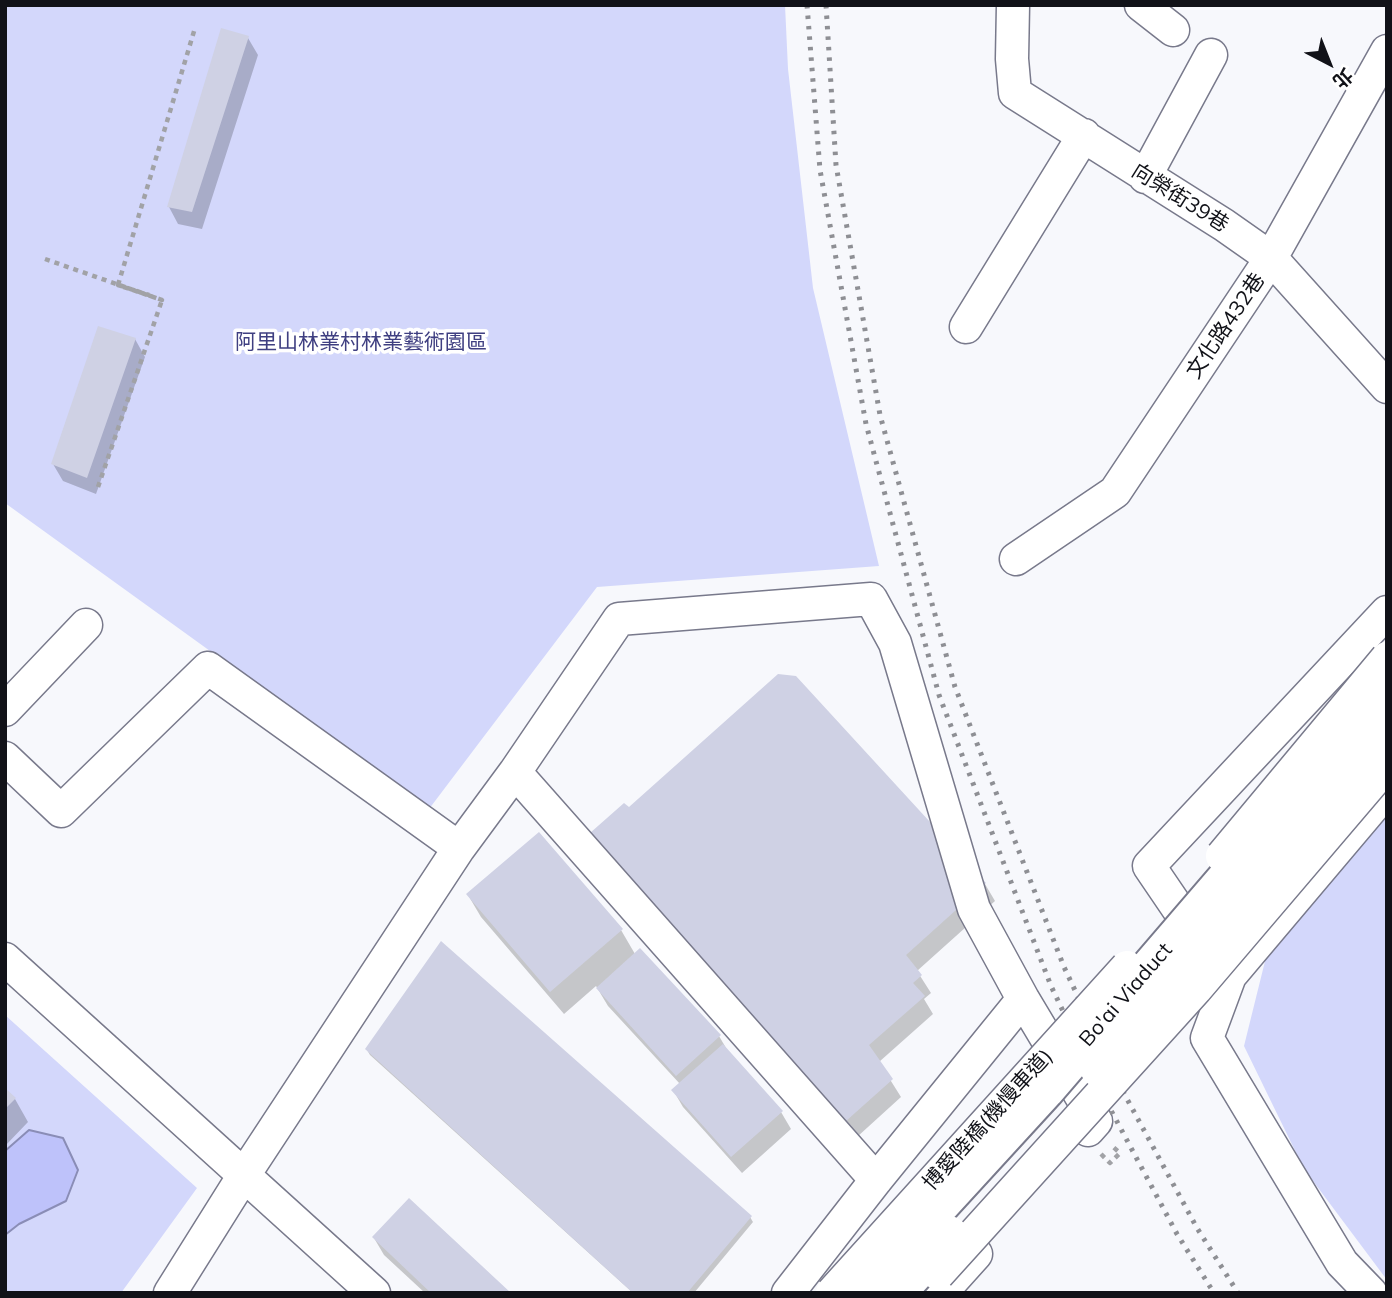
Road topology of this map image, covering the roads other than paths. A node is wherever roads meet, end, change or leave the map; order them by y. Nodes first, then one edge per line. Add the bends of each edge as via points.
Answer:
1 (1013, 5) edge
2 (1141, 5) edge
3 (1173, 30) dead end
4 (1387, 51) edge
5 (1211, 55) dead end
6 (1084, 135) junction
7 (1144, 177) junction
8 (1271, 258) junction
9 (966, 327) dead end
10 (1387, 387) edge
11 (1016, 559) dead end
12 (1387, 612) edge
13 (86, 625) dead end
14 (1387, 658) edge
15 (1387, 692) edge
16 (5, 710) edge
17 (1387, 734) edge
18 (5, 758) edge
19 (1387, 765) edge
20 (515, 772) junction
21 (1387, 790) edge
22 (459, 848) junction
23 (5, 959) edge
24 (1230, 976) junction
25 (1023, 999) junction
26 (244, 1175) junction
27 (876, 1180) junction
28 (170, 1293) edge
29 (374, 1293) edge
30 (788, 1293) edge
31 (832, 1293) edge
32 (859, 1293) edge
33 (896, 1293) edge
34 (921, 1293) edge
35 (941, 1293) edge
36 (1371, 1293) edge

1 - 6 street, 向榮街39巷 via 1015,93
2 - 3 street
4 - 8 street, 文化路432巷
5 - 7 street
6 - 7 street, 向榮街39巷
6 - 9 street
7 - 8 street, 向榮街39巷
8 - 10 street, 向榮街39巷
8 - 11 street, 文化路432巷 via 1115,492
12 - 24 street via 1149,866 1206,950
13 - 16 street
14 - 31 street, 博愛陸橋(機慢車道), bridge via 1121,974
15 - 32 main road, Bo'ai Viaduct, bridge via 1045,1090
17 - 33 main road, Bo'ai Viaduct, bridge via 1064,1108
18 - 22 street via 61,811 208,668
19 - 34 street, bridge via 1196,989
20 - 22 street
20 - 25 street via 620,620 871,599 895,643 974,909
20 - 27 street
21 - 24 street
22 - 26 street
23 - 26 street
24 - 36 street via 1207,1038 1342,1264
25 - 27 street
25 - 35 street via 1096,1121
26 - 28 street
26 - 29 street
27 - 30 street

